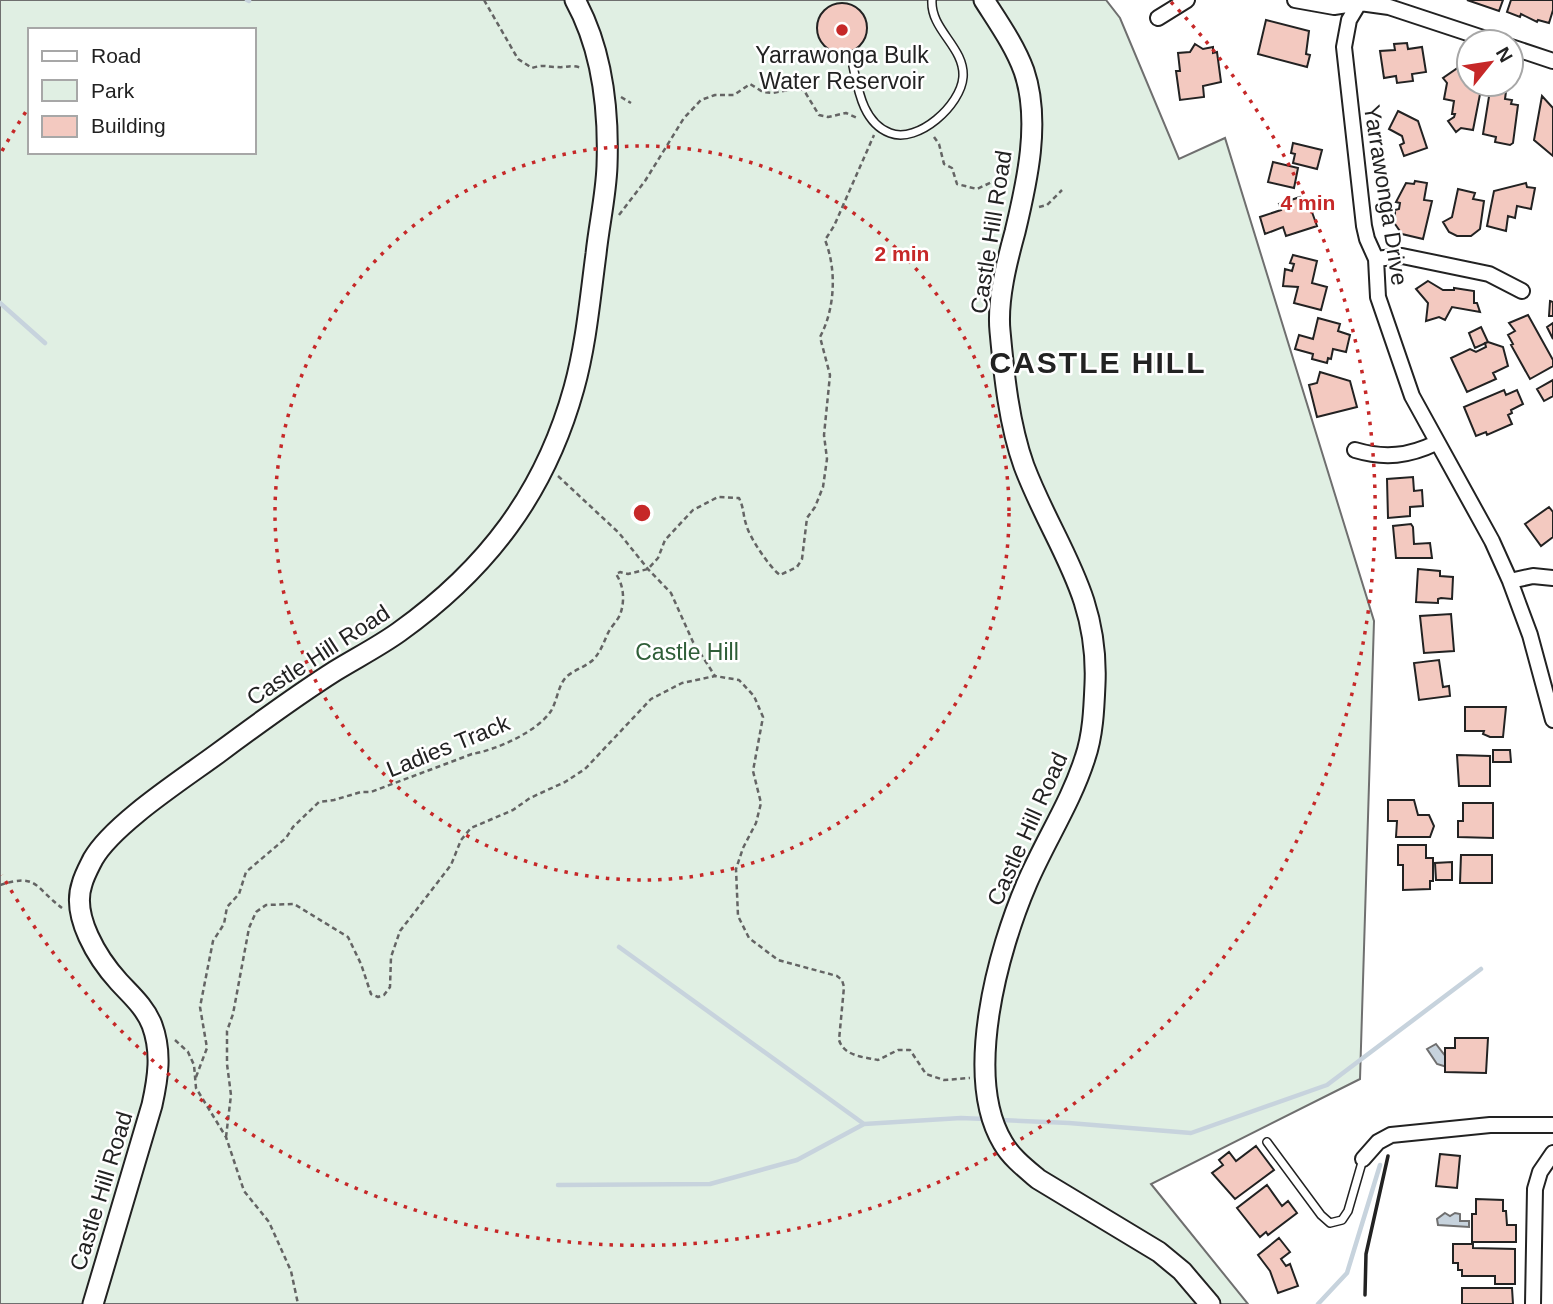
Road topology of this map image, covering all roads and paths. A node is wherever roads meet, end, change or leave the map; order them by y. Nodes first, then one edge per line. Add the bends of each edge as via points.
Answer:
1 (484, 0) edge
2 (575, 0) edge
3 (932, 0) edge
4 (984, 0) edge
5 (1187, 0) edge
6 (1295, 0) edge
7 (1360, 1) edge
8 (1158, 18) dead end
9 (1455, 29) edge
10 (1525, 52) edge
11 (1553, 61) edge
12 (853, 66) dead end
13 (583, 68) dead end
14 (867, 113) junction
15 (877, 125) junction
16 (918, 130) junction
17 (1062, 190) dead end
18 (1020, 208) junction
19 (598, 233) junction
20 (1377, 259) junction
21 (1522, 291) dead end
22 (1436, 443) junction
23 (1355, 450) dead end
24 (544, 465) junction
25 (648, 569) junction
26 (1553, 578) edge
27 (1510, 581) junction
28 (715, 676) junction
29 (1553, 720) edge
30 (0, 885) edge
31 (82, 923) junction
32 (170, 1032) dead end
33 (196, 1077) junction
34 (984, 1077) junction
35 (1553, 1125) edge
36 (226, 1137) junction
37 (1267, 1142) dead end
38 (1553, 1153) edge
39 (1363, 1159) joint
40 (93, 1304) edge
41 (298, 1304) edge
42 (1210, 1304) edge
43 (1533, 1304) edge

1 - 13 path via 518,59 532,68 570,64
2 - 19 main road, Castle Hill Road via 603,85 607,166
3 - 16 lane via 935,20 957,54 963,75 959,95 950,108
4 - 18 main road, Castle Hill Road via 1024,71 1030,100
5 - 8 street
6 - 7 street via 1334,7
7 - 9 street
7 - 20 street, Yarrawonga Drive via 1349,20 1344,47 1346,79 1364,226
10 - 11 street
12 - 14 lane
14 - 15 lane
14 - 19 path via 854,118 846,113 818,115 800,88 772,93 750,84 734,95 701,100 684,118 629,202
15 - 16 lane via 890,134
15 - 25 path via 825,240 833,289 820,337 830,375 824,435 827,459 823,487 807,518 802,559 797,567 780,575 772,570 745,523 739,498 730,496 693,510 665,540
16 - 18 path via 937,140 944,164 952,168 957,184 977,189 997,183
17 - 18 path via 1047,205
18 - 34 main road, Castle Hill Road via 1006,266 999,326 1008,396 1024,465 1086,601 1096,679 1086,756 1010,928 984,1043
19 - 24 main road, Castle Hill Road via 574,387
20 - 21 street via 1402,256 1489,274
20 - 22 street, Yarrawonga Drive via 1378,297 1412,396
22 - 23 street via 1395,456
22 - 27 street, Yarrawonga Drive
24 - 25 path via 619,533
24 - 31 main road, Castle Hill Road via 524,507 457,586 396,635 286,703 111,836 80,886
25 - 28 path via 671,593 693,642
25 - 33 path, Ladies Track via 616,574 623,586 620,615 601,652 564,679 546,718 488,752 372,792 319,802 246,872 213,941 200,1007 207,1048
26 - 27 street
27 - 29 street, Yarrawonga Drive
28 - 34 path via 738,680 754,696 763,716 753,771 761,803 736,869 738,916 749,938 778,960 842,980 839,1040 846,1052 878,1060 898,1050 910,1050 926,1074 944,1080
28 - 36 path via 682,683 651,699 585,769 471,828 451,865 400,931 391,957 390,987 384,995 371,993 354,947 337,929 294,904 266,905 256,912 227,1031 231,1095
30 - 31 path via 30,880
31 - 40 main road, Castle Hill Road via 100,958 152,1024 159,1077
32 - 33 path via 188,1052
33 - 36 path via 196,1088
34 - 42 main road, Castle Hill Road via 995,1129 1020,1164 1159,1252
35 - 39 street via 1490,1125 1391,1135
36 - 41 path via 244,1191 270,1222 286,1258
37 - 39 lane via 1330,1223 1346,1216
38 - 43 street via 1535,1189

